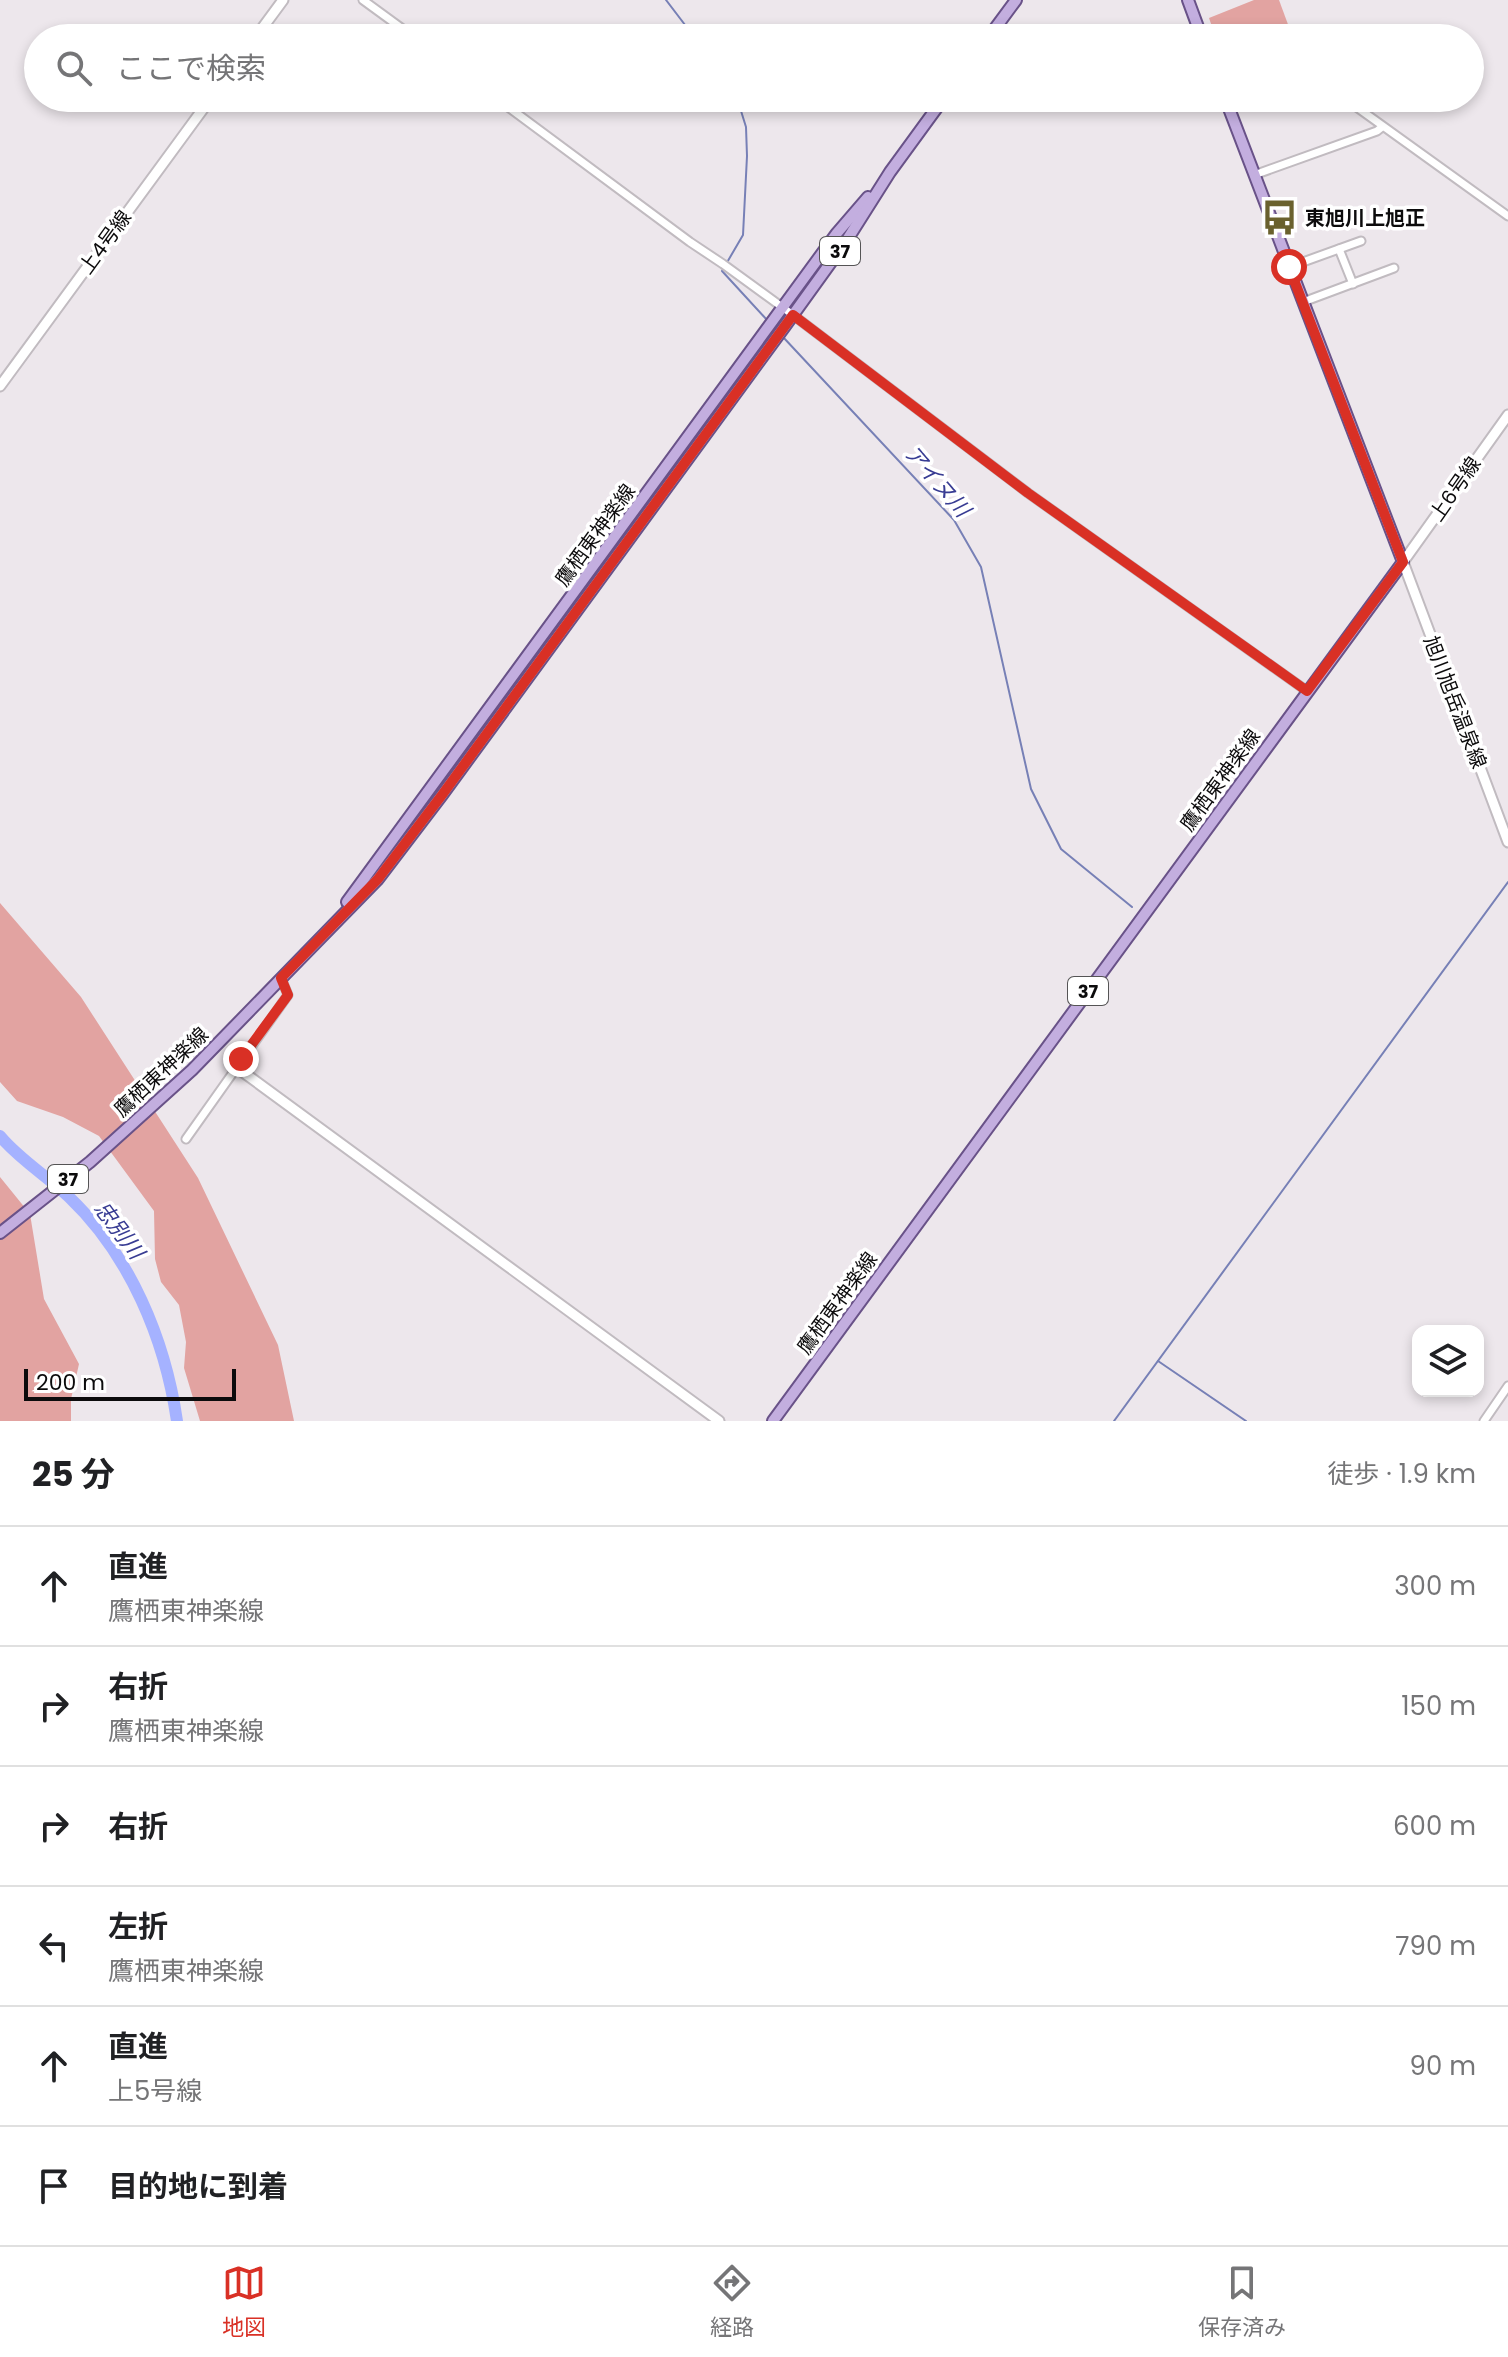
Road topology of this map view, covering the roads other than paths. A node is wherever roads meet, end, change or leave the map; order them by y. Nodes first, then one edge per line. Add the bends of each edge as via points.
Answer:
1 (283, 0) edge
2 (363, 0) edge
3 (1016, 0) edge
4 (1188, 0) edge
5 (265, 24) edge
6 (396, 24) edge
7 (998, 24) edge
8 (1197, 24) edge
9 (201, 112) edge
10 (515, 112) edge
11 (934, 112) edge
12 (1230, 112) edge
13 (1362, 112) edge
14 (1382, 127) junction
15 (890, 172) junction
16 (1254, 175) junction
17 (1508, 216) edge
18 (1361, 241) dead end
19 (1339, 249) junction
20 (1289, 267) junction
21 (1394, 268) dead end
22 (1353, 284) junction
23 (1303, 302) junction
24 (782, 308) junction
25 (793, 315) junction
26 (0, 386) edge
27 (1508, 415) edge
28 (1403, 562) junction
29 (1307, 691) junction
30 (1508, 842) edge
31 (332, 923) junction
32 (281, 978) junction
33 (240, 1066) junction
34 (186, 1139) dead end
35 (0, 1233) edge
36 (1508, 1386) edge
37 (719, 1421) edge
38 (773, 1421) edge
39 (1484, 1421) edge

1 - 5 street
2 - 6 street
3 - 7 main road
4 - 8 main road
9 - 26 street, 上4号線
10 - 24 street
11 - 15 main road, 鷹栖東神楽線 / 37
12 - 16 main road
13 - 14 street
14 - 16 street
14 - 17 street
15 - 24 main road, 鷹栖東神楽線 / 37
15 - 25 main road, 鷹栖東神楽線 / 37
16 - 20 main road
18 - 19 street
19 - 20 street
19 - 22 street
20 - 23 main road
21 - 22 street
22 - 23 street
23 - 28 main road
24 - 25 street
24 - 31 main road, 鷹栖東神楽線 / 37
25 - 29 street via 1028,493
25 - 31 main road, 鷹栖東神楽線 / 37 via 442,795 378,879
27 - 28 street, 上6号線
28 - 29 main road, 鷹栖東神楽線 / 37
28 - 30 street, 旭川旭岳温泉線
29 - 38 main road, 鷹栖東神楽線 / 37
31 - 32 main road, 鷹栖東神楽線 / 37
32 - 33 street via 288,995
32 - 35 main road, 鷹栖東神楽線 / 37 via 134,1123
33 - 34 street
33 - 37 street
36 - 39 street

